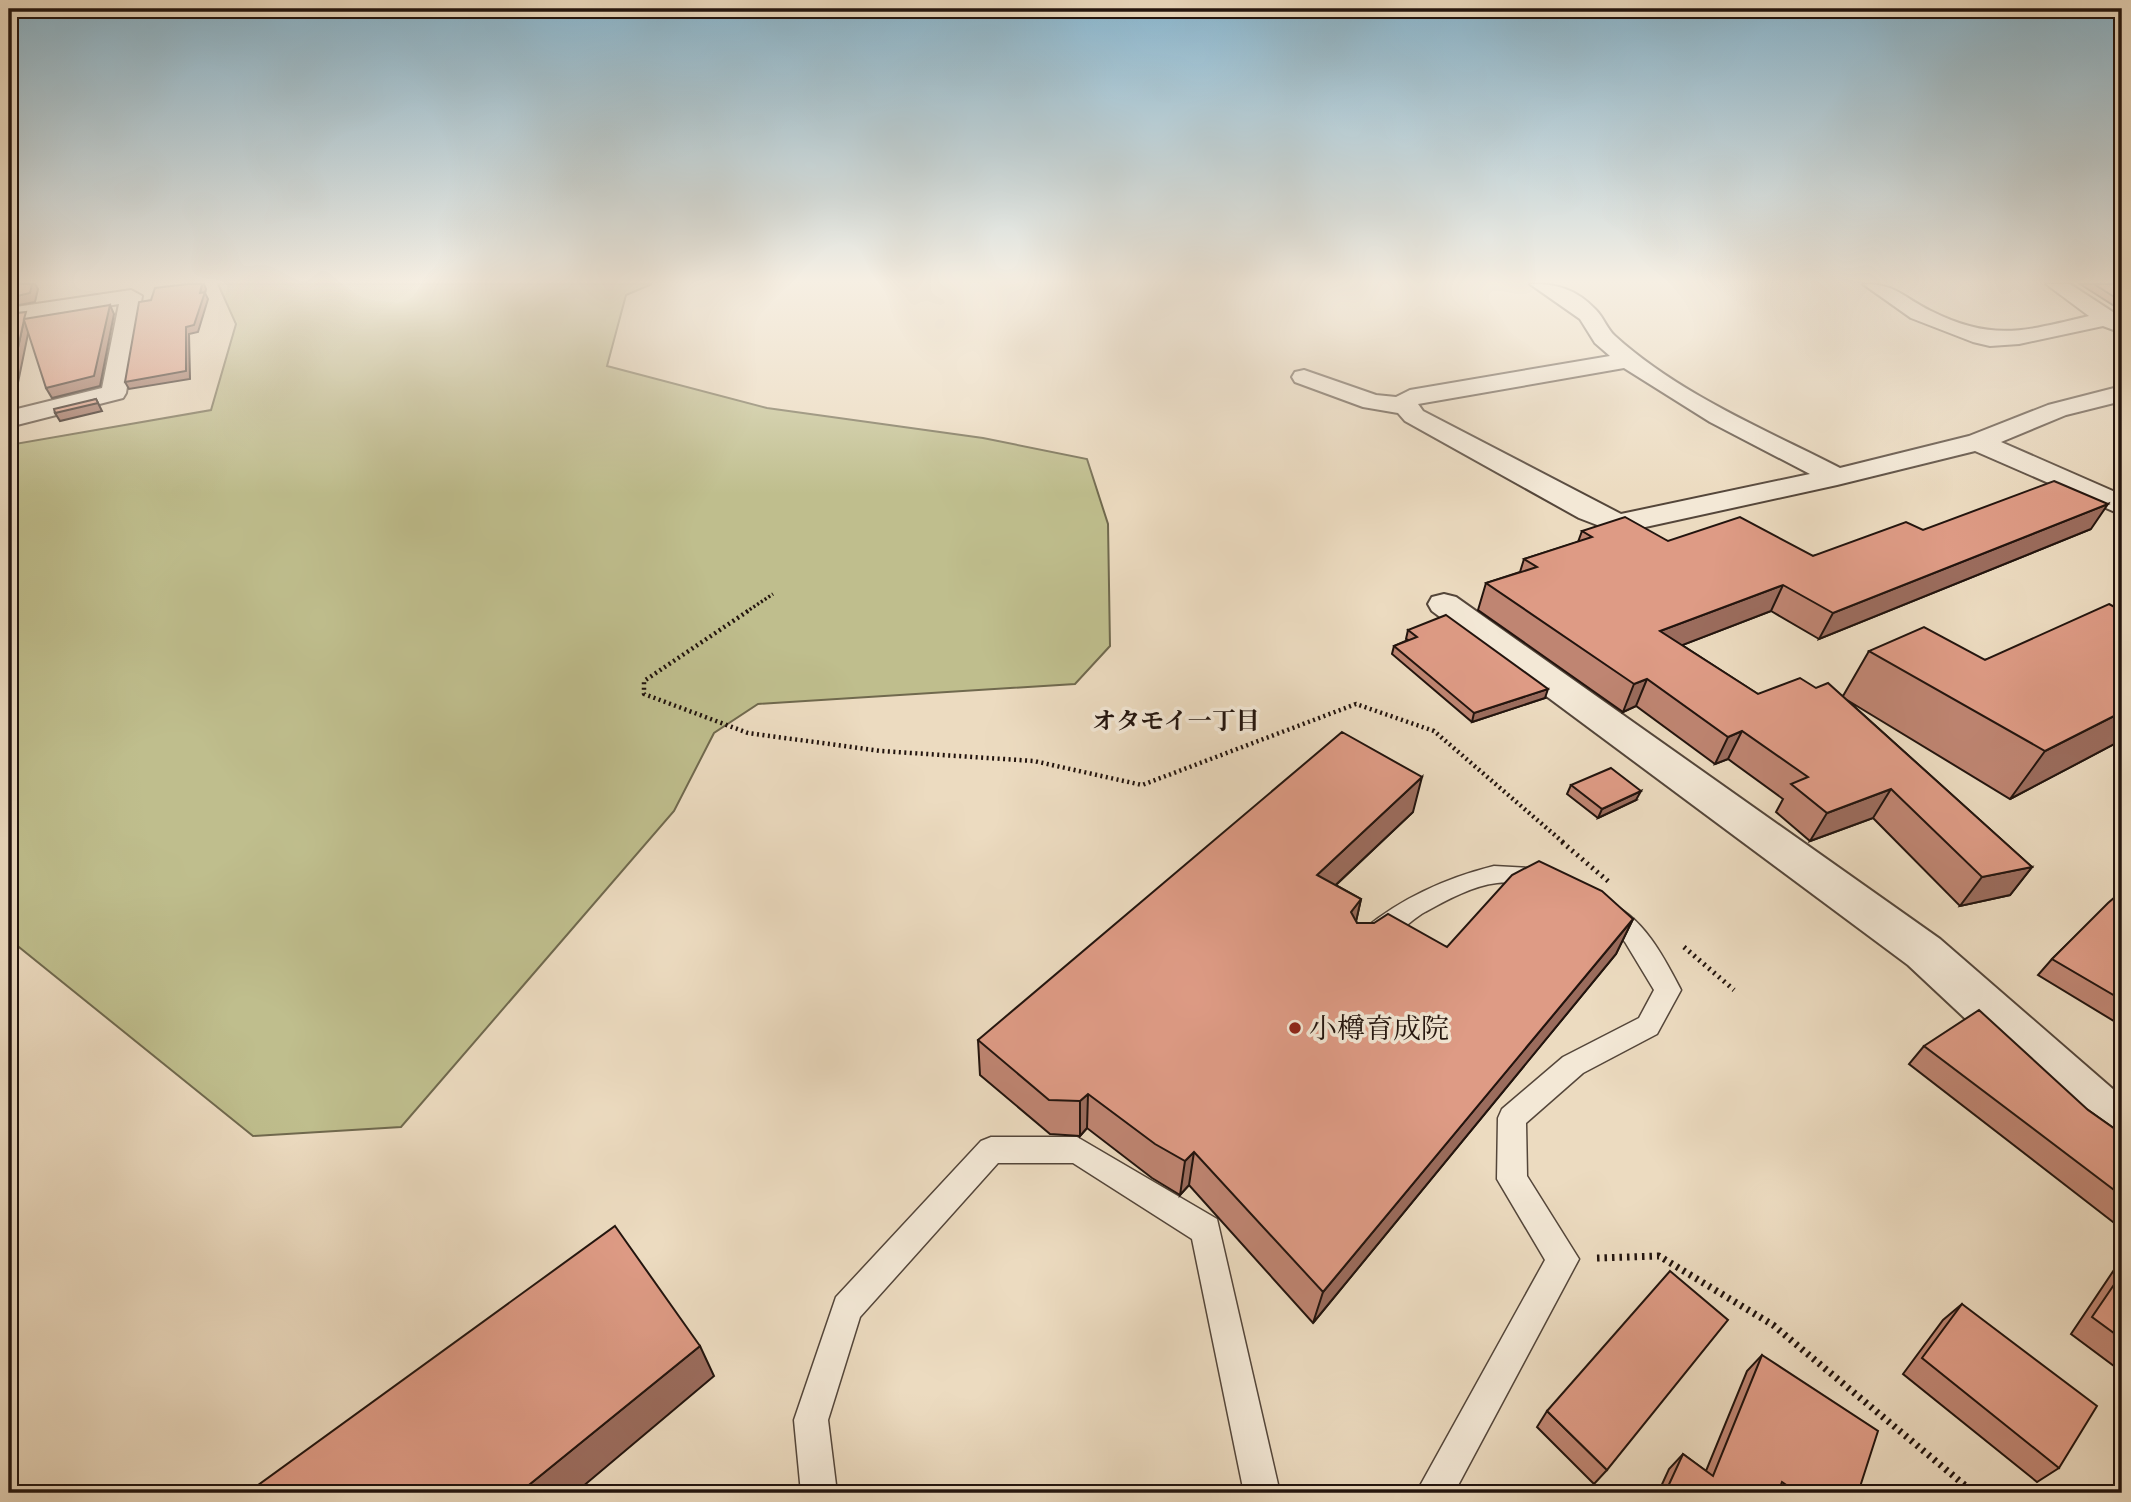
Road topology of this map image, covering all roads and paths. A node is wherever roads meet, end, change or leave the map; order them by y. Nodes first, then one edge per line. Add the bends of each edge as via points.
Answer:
1 (121, 354) edge
2 (1622, 354) edge
3 (1629, 360) junction
4 (1304, 377) dead end
5 (2122, 393) edge
6 (1406, 406) junction
7 (9, 419) edge
8 (1978, 442) junction
9 (1837, 477) junction
10 (2122, 506) edge
11 (773, 594) dead end
12 (1444, 604) dead end
13 (1589, 887) junction
14 (1682, 945) dead end
15 (1358, 949) edge
16 (1734, 990) dead end
17 (2122, 1127) edge
18 (1563, 1259) junction
19 (819, 1493) edge
20 (1262, 1493) edge
21 (1434, 1493) edge
22 (1974, 1493) edge

1 - 7 street via 114,393
2 - 3 street
3 - 6 street via 1410,398
3 - 9 street via 1719,417
4 - 6 street via 1372,402
5 - 8 street via 2057,410
6 - 9 street via 1414,416 1618,524
8 - 9 street
8 - 10 street
11 - 13 path via 644,681 644,694 748,733 881,751 1034,761 1142,785 1356,704 1434,731
12 - 17 street via 1924,952
13 - 15 lane via 1547,874 1494,875 1394,916
13 - 18 lane via 1634,935 1668,990 1648,1026 1573,1065 1512,1118 1512,1179
14 - 16 path
18 - 21 lane
18 - 22 path via 1659,1256 1773,1325
19 - 20 lane via 811,1420 847,1308 990,1150 1077,1150 1206,1230

